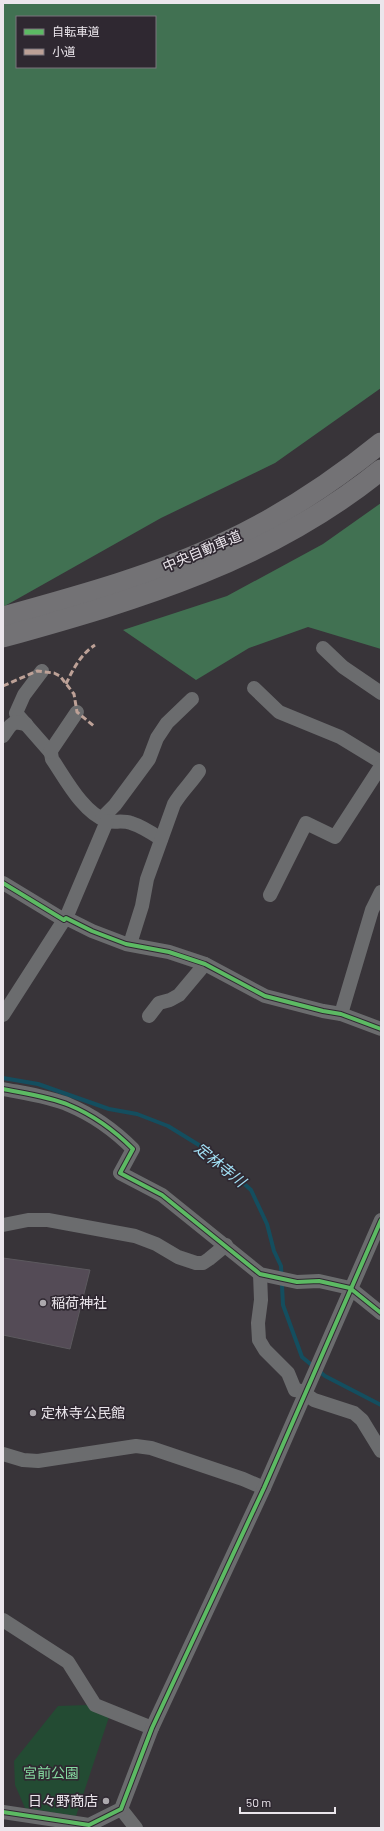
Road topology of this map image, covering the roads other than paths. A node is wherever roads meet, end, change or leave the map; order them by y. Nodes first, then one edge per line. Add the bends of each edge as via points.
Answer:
1 (381, 443) edge
2 (381, 470) edge
3 (3, 617) edge
4 (3, 636) edge
5 (323, 648) dead end
6 (42, 672) dead end
7 (254, 688) dead end
8 (381, 693) edge
9 (192, 699) dead end
10 (76, 712) dead end
11 (26, 724) junction
12 (3, 736) edge
13 (50, 752) junction
14 (381, 762) edge
15 (381, 766) edge
16 (199, 771) dead end
17 (105, 820) junction
18 (161, 839) junction
19 (3, 883) edge
20 (381, 892) edge
21 (270, 895) dead end
22 (65, 919) junction
23 (130, 944) junction
24 (205, 964) junction
25 (341, 1014) junction
26 (3, 1015) edge
27 (150, 1016) dead end
28 (381, 1029) edge
29 (3, 1089) edge
30 (381, 1220) edge
31 (3, 1225) edge
32 (226, 1245) junction
33 (260, 1274) junction
34 (350, 1288) junction
35 (381, 1313) edge
36 (305, 1393) junction
37 (381, 1451) edge
38 (3, 1454) edge
39 (264, 1488) junction
40 (3, 1620) edge
41 (152, 1728) junction
42 (121, 1809) junction
43 (3, 1812) edge
44 (88, 1826) edge
45 (136, 1828) edge

1 - 3 highway, 中央自動車道 via 316,492 226,542 135,578
2 - 4 highway, 中央自動車道 via 326,510 282,536 233,560 188,579 95,611
5 - 8 street via 343,667
6 - 11 street via 24,695 16,713
7 - 14 street via 278,712 340,737
9 - 17 street via 167,723 157,738 149,759
10 - 13 street
11 - 12 street via 15,722
11 - 13 street
13 - 17 street via 77,796
15 - 21 street via 335,837 306,822
16 - 18 street via 174,804
17 - 18 street via 131,822
17 - 22 street
18 - 23 street via 147,879
19 - 22 street
20 - 25 street via 372,910
22 - 23 street
22 - 26 street
23 - 24 street via 169,952
24 - 25 street via 265,996
24 - 27 street via 178,995 159,1003
25 - 28 street
29 - 32 street via 68,1104 99,1120 132,1148 120,1173 162,1195
30 - 34 street
31 - 32 street via 28,1220 48,1220 135,1236 196,1263 203,1263
32 - 33 street
33 - 34 street via 297,1282 319,1281
33 - 36 street via 259,1340 265,1350 288,1373 295,1390
34 - 35 street
34 - 36 street
36 - 37 street via 314,1400 354,1413 362,1420
36 - 39 street
38 - 39 street via 23,1460 38,1460 136,1446 151,1448
39 - 41 street
40 - 41 street via 68,1662 95,1705
41 - 42 street
42 - 44 street
42 - 45 street
43 - 44 street

